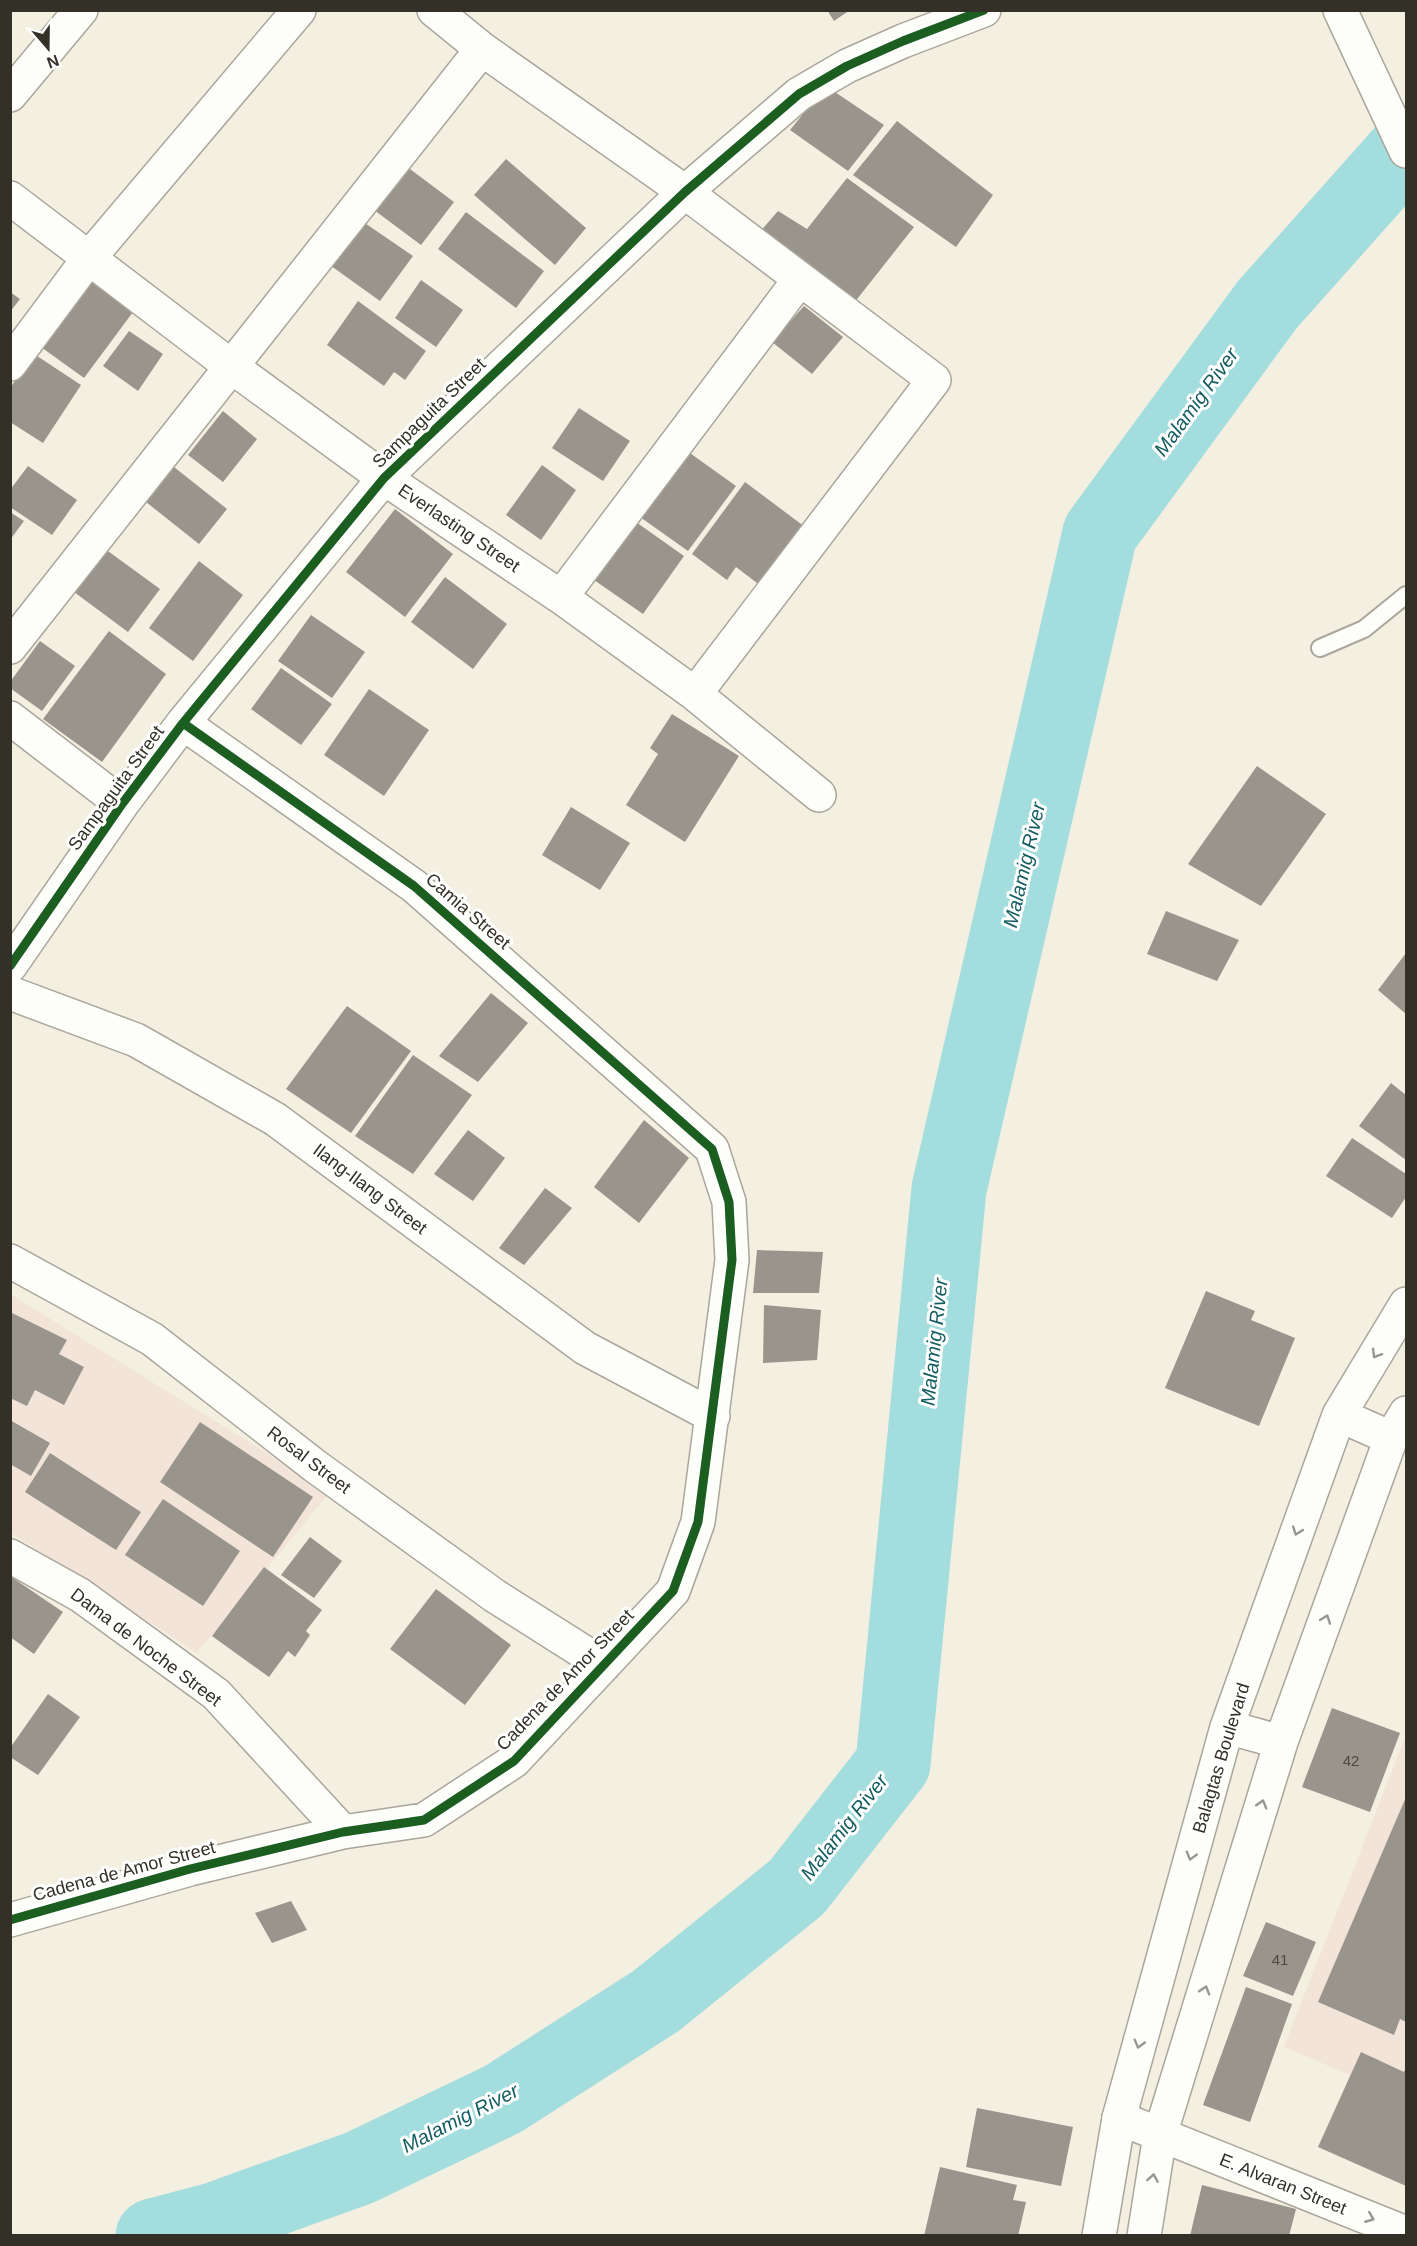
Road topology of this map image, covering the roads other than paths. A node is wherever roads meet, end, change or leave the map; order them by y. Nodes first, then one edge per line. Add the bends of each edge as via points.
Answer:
1 (81, 10) edge
2 (299, 10) edge
3 (434, 10) edge
4 (984, 10) edge
5 (1340, 10) edge
6 (482, 49) junction
7 (10, 95) edge
8 (1407, 151) edge
9 (685, 192) junction
10 (10, 198) edge
11 (89, 258) junction
12 (800, 279) junction
13 (10, 364) edge
14 (232, 367) junction
15 (384, 478) junction
16 (1407, 595) edge
17 (561, 597) junction
18 (10, 646) edge
19 (1320, 648) dead end
20 (695, 694) junction
21 (10, 718) edge
22 (183, 723) junction
23 (819, 795) dead end
24 (122, 804) junction
25 (10, 966) edge
26 (10, 993) edge
27 (712, 1149) joint
28 (10, 1261) edge
29 (1407, 1304) edge
30 (1339, 1415) junction
31 (713, 1416) junction
32 (1399, 1426) edge
33 (10, 1556) edge
34 (604, 1665) junction
35 (1227, 1727) junction
36 (1281, 1742) junction
37 (344, 1832) junction
38 (14, 1913) edge
39 (1119, 2118) junction
40 (1160, 2135) junction
41 (1407, 2233) edge
42 (1099, 2235) edge
43 (1144, 2235) edge

1 - 7 street
2 - 11 street
3 - 6 street
4 - 9 street, Sampaguita Street via 903,40 799,94
5 - 8 street
6 - 9 street
6 - 14 street
9 - 12 street
9 - 15 street, Sampaguita Street
10 - 11 street, Everlasting Street
11 - 13 street
11 - 14 street, Everlasting Street
12 - 17 street
12 - 20 street via 934,380
14 - 15 street, Everlasting Street
14 - 18 street
15 - 17 street, Everlasting Street
15 - 22 street, Sampaguita Street
16 - 19 lane via 1364,629
17 - 20 street, Everlasting Street
20 - 23 street, Everlasting Street
21 - 24 street
22 - 24 street, Sampaguita Street
22 - 27 street, Camia Street via 414,886
24 - 25 street, Sampaguita Street
26 - 31 street, Ilang-Ilang Street via 136,1040 275,1119 585,1348
27 - 31 street, Cadena de Amor Street via 729,1202 732,1260
28 - 34 street, Rosal Street via 152,1339 315,1466 495,1596
29 -> 30 street, Balagtas Boulevard
30 - 32 street
30 -> 35 street, Balagtas Boulevard
31 - 34 street, Cadena de Amor Street via 698,1522 673,1591
36 -> 32 street
33 - 37 street, Dama de Noche Street via 80,1595 216,1694
34 - 37 street, Cadena de Amor Street via 514,1761 424,1820
35 - 36 street
35 -> 39 street, Balagtas Boulevard
40 -> 36 street
37 - 38 street, Cadena de Amor Street
39 - 40 street, E. Alvaran Street
39 - 42 street, Balagtas Boulevard
40 -> 41 street, E. Alvaran Street
43 -> 40 street

